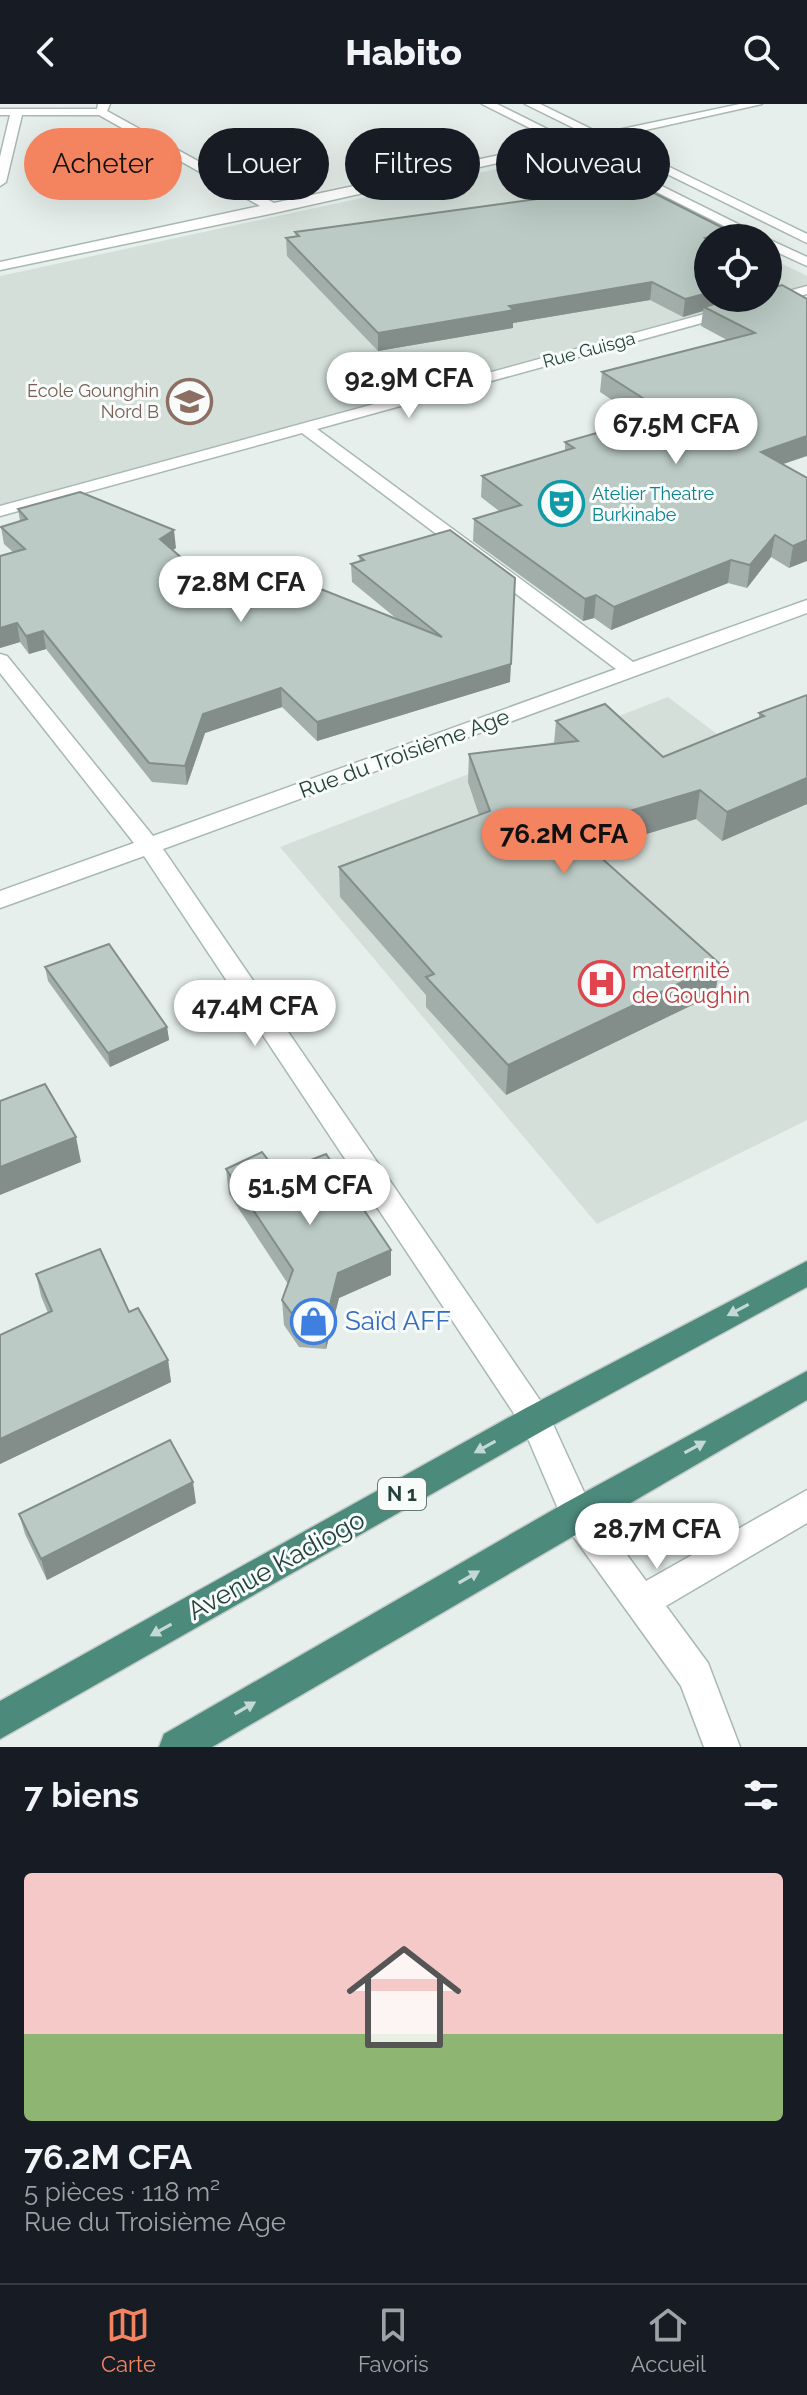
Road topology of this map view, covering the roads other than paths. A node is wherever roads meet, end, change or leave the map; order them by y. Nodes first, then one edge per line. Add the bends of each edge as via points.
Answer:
1 (488, 104) edge
2 (531, 104) edge
3 (756, 104) edge
4 (103, 108) edge
5 (0, 112) edge
6 (17, 112) junction
7 (538, 128) edge
8 (580, 128) edge
9 (646, 128) edge
10 (496, 161) edge
11 (670, 172) edge
12 (0, 182) edge
13 (670, 193) edge
14 (274, 209) junction
15 (731, 224) edge
16 (807, 239) edge
17 (782, 250) edge
18 (807, 262) edge
19 (0, 266) edge
20 (807, 290) edge
21 (305, 428) junction
22 (0, 511) edge
23 (807, 606) edge
24 (0, 660) edge
25 (631, 670) junction
26 (149, 846) junction
27 (0, 900) edge
28 (807, 1273) edge
29 (807, 1384) edge
30 (535, 1419) junction
31 (807, 1505) edge
32 (577, 1514) junction
33 (643, 1601) junction
34 (0, 1721) edge
35 (177, 1747) edge
36 (722, 1747) edge

1 - 7 street
2 - 8 street
3 - 9 street
4 - 6 street
4 - 14 street
5 - 6 street
6 - 12 street
10 - 14 street
11 - 16 street
13 - 15 street
14 - 19 street
17 - 18 street
20 - 21 street, Rue Guisga
21 - 22 street, Rue Guisga
21 - 25 street
23 - 25 street, Rue du Troisième Age
24 - 26 street
25 - 26 street, Rue du Troisième Age
26 - 27 street, Rue du Troisième Age
26 - 30 street
28 -> 30 highway, Avenue Kadiogo / N 1
32 -> 29 highway
30 - 32 street
30 -> 34 highway, Avenue Kadiogo / N 1
31 - 33 street
32 - 33 street
35 -> 32 highway
33 - 36 street via 695,1675

